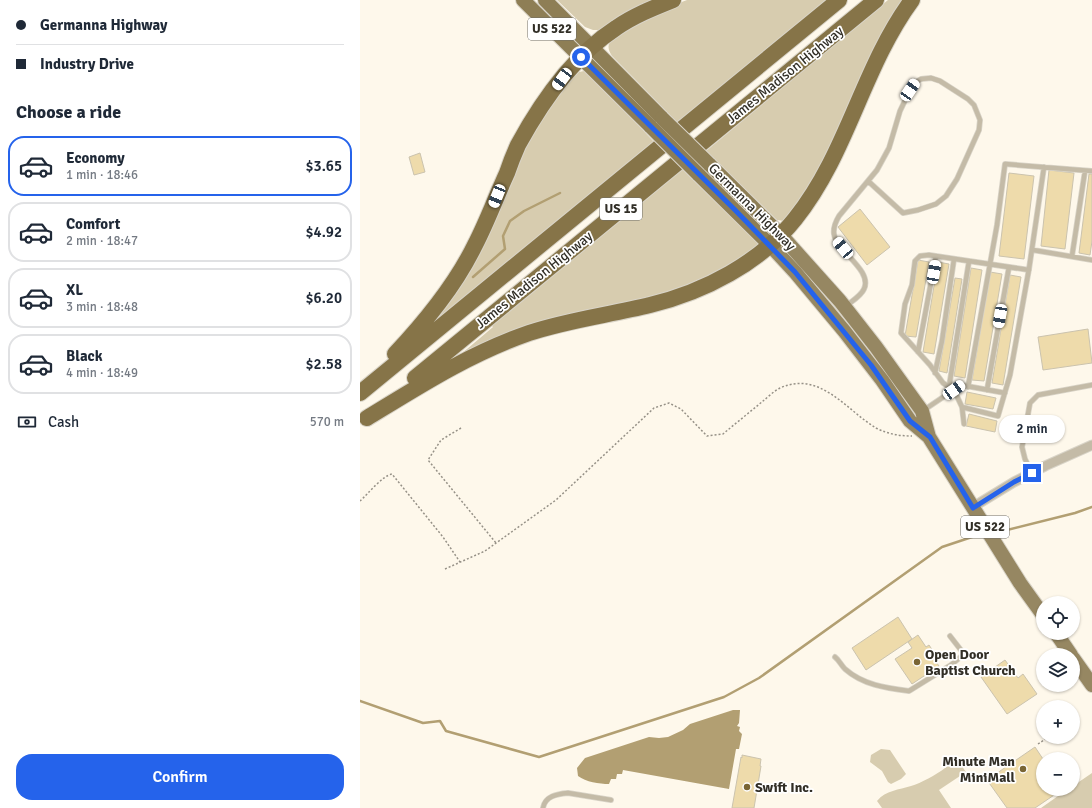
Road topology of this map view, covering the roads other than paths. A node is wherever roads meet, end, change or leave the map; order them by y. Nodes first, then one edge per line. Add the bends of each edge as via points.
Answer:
1 (523, 0) edge
2 (545, 0) edge
3 (673, 0) edge
4 (840, 0) edge
5 (876, 0) edge
6 (912, 0) edge
7 (586, 52) junction
8 (1044, 166) junction
9 (1085, 170) junction
10 (1092, 172) edge
11 (868, 181) junction
12 (775, 240) junction
13 (1033, 250) junction
14 (936, 256) junction
15 (1072, 256) junction
16 (954, 259) junction
17 (1092, 260) edge
18 (969, 261) junction
19 (989, 264) junction
20 (1009, 267) junction
21 (1029, 270) junction
22 (845, 307) junction
23 (918, 352) junction
24 (935, 373) junction
25 (1092, 385) edge
26 (968, 386) junction
27 (952, 389) junction
28 (360, 390) edge
29 (988, 390) junction
30 (360, 393) edge
31 (1005, 393) junction
32 (962, 407) junction
33 (922, 411) junction
34 (364, 421) edge
35 (910, 421) junction
36 (964, 424) dead end
37 (930, 437) junction
38 (1092, 445) edge
39 (1032, 473) junction
40 (973, 508) junction
41 (1036, 605) edge
42 (950, 636) dead end
43 (835, 656) dead end
44 (1080, 668) edge
45 (1092, 685) edge
46 (611, 800) dead end
47 (543, 808) edge

1 - 7 highway, Germanna Highway / US 522
2 - 7 highway, Germanna Highway / US 522
3 - 7 highway via 616,27
4 - 30 highway, James Madison Highway / US 15
5 - 34 highway, James Madison Highway / US 15
6 - 12 highway via 879,54 825,176 795,219
7 - 12 highway, Germanna Highway / US 522, bridge via 662,118 709,164
7 - 12 highway, Germanna Highway / US 522, bridge via 651,127 698,174
7 - 28 highway via 553,90 518,146 475,246 458,275 425,321
8 - 9 lane
8 - 13 lane
8 - 19 lane via 1005,164
9 - 10 lane
9 - 15 lane
11 - 11 lane via 889,148 900,112 916,82 930,78 940,81 974,105 980,120 979,130 957,179 946,196 936,204 903,213
11 - 22 lane via 839,216 833,232 835,239 865,278 866,284
12 - 22 main road, Germanna Highway / US 522
12 - 34 highway via 736,269 676,297 562,323 497,345 445,370
12 - 35 main road, Germanna Highway / US 522 via 795,272 882,380
13 - 15 lane
13 - 21 lane
14 - 16 lane
14 - 23 lane
14 - 23 lane via 920,256 915,261 912,285 905,304 901,333
15 - 17 lane
16 - 18 lane
16 - 24 lane
18 - 19 lane
18 - 27 lane
19 - 20 lane
19 - 26 lane
20 - 21 lane
20 - 29 lane
21 - 31 lane
22 - 33 main road, Germanna Highway / US 522
23 - 24 lane
24 - 27 lane
25 - 39 lane via 1038,395 1032,400 1027,412 1022,447
26 - 27 lane via 961,385
26 - 29 lane
27 - 32 lane
27 - 33 lane
29 - 31 lane
31 - 32 lane via 998,416
32 - 36 lane
33 - 35 lane
33 - 37 main road, Germanna Highway / US 522
35 - 37 main road, Germanna Highway / US 522
37 - 40 main road, Germanna Highway / US 522
38 - 39 street
39 - 40 street
40 - 41 main road, Germanna Highway / US 522
42 - 43 lane via 964,654 909,691 879,687 865,682 845,669
44 - 45 main road
46 - 47 lane via 568,793 555,795 546,800

